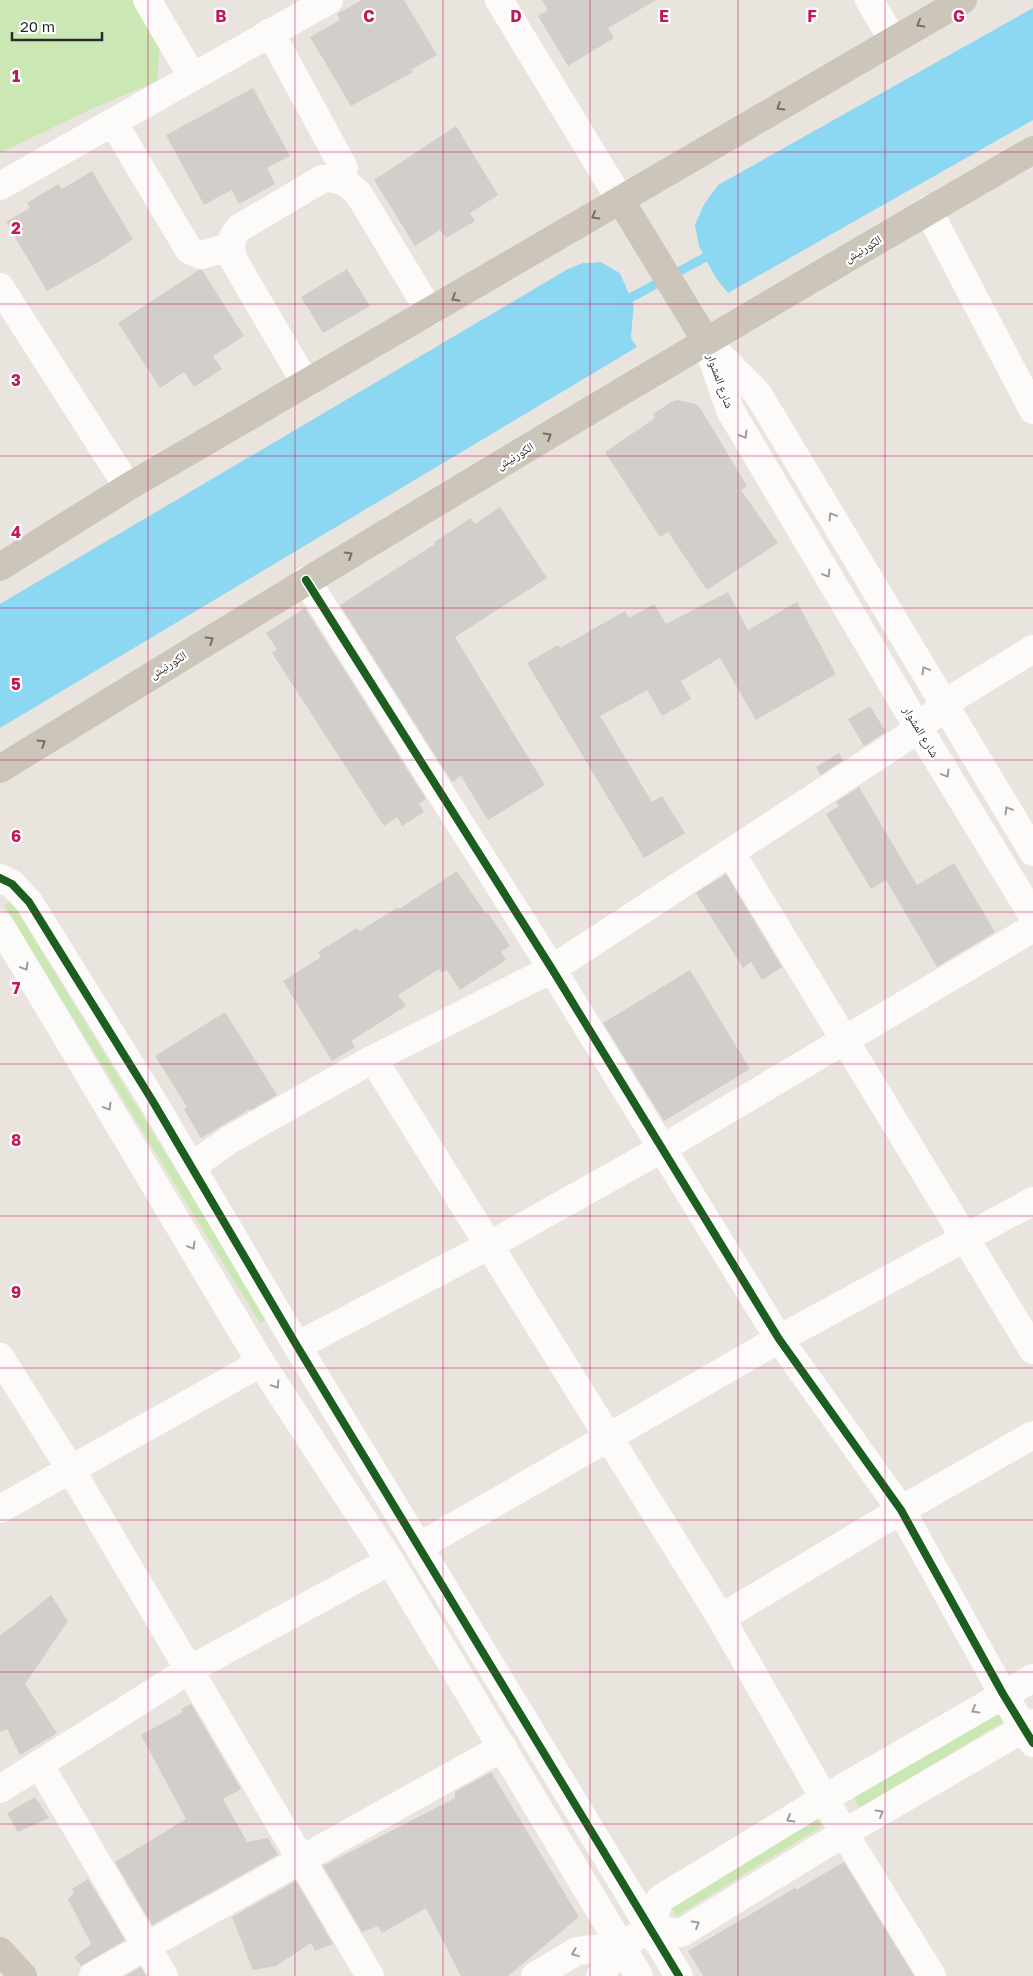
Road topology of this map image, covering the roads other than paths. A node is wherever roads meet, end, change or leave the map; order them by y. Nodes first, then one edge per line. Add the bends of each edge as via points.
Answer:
1 (147, 0) edge
2 (329, 0) edge
3 (499, 0) edge
4 (869, 0) edge
5 (963, 0) edge
6 (270, 32) junction
7 (893, 40) junction
8 (192, 76) junction
9 (113, 122) junction
10 (1033, 150) edge
11 (340, 180) junction
12 (0, 186) edge
13 (621, 201) junction
14 (928, 210) junction
15 (230, 246) junction
16 (0, 287) edge
17 (430, 312) junction
18 (706, 342) junction
19 (306, 384) junction
20 (1033, 410) edge
21 (128, 488) junction
22 (0, 568) edge
23 (306, 580) junction
24 (1033, 649) edge
25 (945, 703) junction
26 (919, 729) junction
27 (0, 769) edge
28 (1033, 852) edge
29 (730, 853) junction
30 (0, 878) edge
31 (1033, 916) edge
32 (0, 925) edge
33 (1033, 928) edge
34 (552, 969) junction
35 (844, 1039) junction
36 (373, 1059) junction
37 (663, 1148) junction
38 (191, 1167) junction
39 (1033, 1201) edge
40 (964, 1237) junction
41 (488, 1246) junction
42 (779, 1339) junction
43 (297, 1346) junction
44 (1033, 1350) edge
45 (0, 1357) edge
46 (261, 1363) junction
47 (1033, 1435) edge
48 (607, 1438) junction
49 (71, 1470) junction
50 (0, 1509) edge
51 (901, 1510) junction
52 (420, 1546) junction
53 (390, 1561) junction
54 (721, 1618) junction
55 (189, 1670) junction
56 (1033, 1678) edge
57 (1003, 1694) junction
58 (1030, 1732) edge
59 (503, 1748) junction
60 (39, 1764) junction
61 (0, 1788) edge
62 (825, 1798) junction
63 (844, 1833) junction
64 (301, 1859) junction
65 (650, 1928) junction
66 (146, 1946) junction
67 (621, 1946) junction
68 (0, 1951) edge
69 (23, 1976) edge
70 (93, 1976) edge
71 (164, 1976) edge
72 (370, 1976) edge
73 (535, 1976) edge
74 (600, 1976) edge
75 (639, 1976) edge
76 (679, 1976) edge
77 (932, 1976) edge

1 - 8 street
2 - 6 street
3 - 13 street
4 - 7 street
5 -> 7 main road
6 - 8 street
6 - 11 street via 344,168
7 -> 13 main road
8 - 9 street
9 - 12 street
9 - 15 street via 189,250 201,255
10 - 14 main road, الكورنيش
11 - 15 street via 322,179 239,228 232,236
11 - 17 street via 358,192
13 -> 17 main road
13 - 18 main road
14 - 18 main road, الكورنيش
14 - 20 street
15 - 19 street via 234,259
16 - 21 street
17 - 19 main road
23 -> 18 main road, الكورنيش
25 -> 18 street, شارع المشوار via 758,394
18 -> 26 street, شارع المشوار via 730,410
19 - 21 main road
21 - 22 main road
27 -> 23 main road, الكورنيش
23 - 34 street
24 - 25 street
25 - 26 street
28 -> 25 street, شارع المشوار
26 - 29 street
26 -> 31 street, شارع المشوار
29 - 34 street
29 - 35 street
30 - 38 street via 12,884 29,902
32 -> 46 street
33 - 35 street
34 - 36 street
34 - 37 street
35 - 37 street
35 - 40 street
36 - 38 street via 229,1140
36 - 41 street
37 - 41 street
37 - 42 street
38 - 43 street
39 - 40 street
40 - 42 street
40 - 44 street
41 - 43 street
41 - 48 street
42 - 48 street
42 - 51 street
43 - 52 street
45 - 49 street
46 - 49 street
46 -> 53 street
47 - 51 street
48 - 52 street
48 - 54 street
49 - 50 street
49 - 55 street
51 - 54 street
51 - 57 street
52 - 65 street
53 - 55 street
53 - 59 street
54 - 62 street
55 - 60 street
55 - 64 street
56 - 57 street
57 - 58 street
57 -> 62 street
63 -> 58 street
59 - 64 street
59 - 67 street
60 - 61 street
60 - 66 street
62 - 63 street
62 -> 65 street via 660,1899
65 -> 63 street via 680,1933
63 - 77 street
64 - 66 street
64 - 72 street
65 - 67 street
65 - 76 street
66 - 70 street
66 - 71 street
67 -> 73 street via 577,1951
67 - 74 street
67 - 75 street
68 - 69 main road

